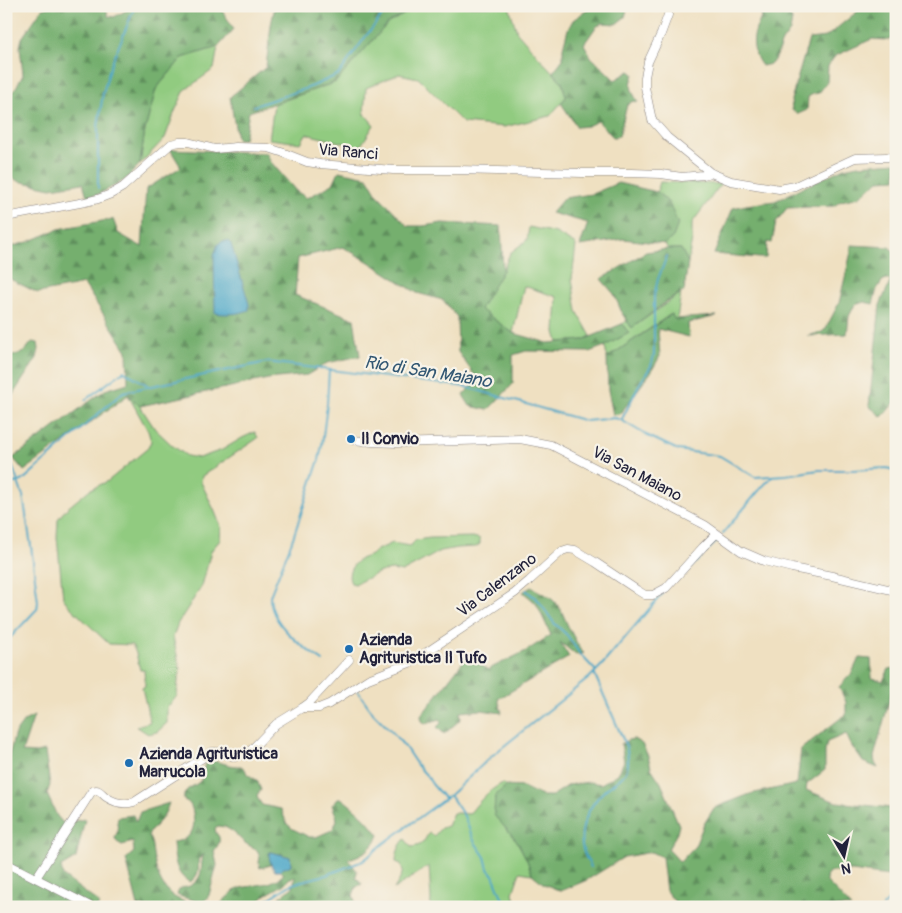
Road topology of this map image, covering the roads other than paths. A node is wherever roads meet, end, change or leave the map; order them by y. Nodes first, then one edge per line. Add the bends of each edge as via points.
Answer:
1 (669, 6) edge
2 (896, 158) edge
3 (711, 173) junction
4 (6, 217) edge
5 (353, 440) dead end
6 (716, 534) junction
7 (896, 592) edge
8 (349, 660) dead end
9 (302, 708) junction
10 (6, 864) edge
11 (36, 878) junction
12 (92, 907) edge

1 - 3 street via 645,77 652,120 667,137
2 - 3 street via 855,158 795,186 779,189
3 - 4 street, Via Ranci via 682,177 632,173 393,170 307,162 269,148 215,148 179,142 171,144 123,187 98,199
5 - 6 street, Via San Maiano via 520,439 551,445
6 - 7 street, Via San Maiano via 741,551 764,560
6 - 9 street, Via Calenzano via 666,588 653,595 645,595 575,550 562,551 522,587 425,655 368,679 329,704 315,709
8 - 9 street, Via Calenzano
9 - 11 street, Via Calenzano via 276,724 251,750 236,757 212,752 134,802 116,802 100,791 92,791
10 - 11 street
11 - 12 street

